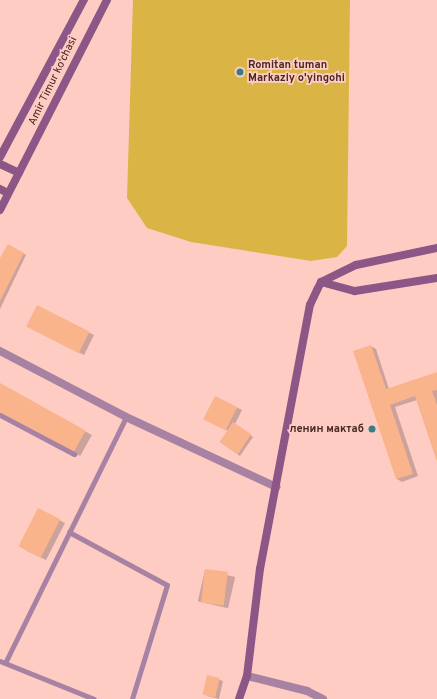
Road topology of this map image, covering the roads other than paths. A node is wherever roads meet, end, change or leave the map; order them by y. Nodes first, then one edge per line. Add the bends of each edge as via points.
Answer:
1 (84, 0) edge
2 (108, 0) edge
3 (0, 157) edge
4 (0, 164) edge
5 (19, 173) junction
6 (0, 189) edge
7 (8, 193) junction
8 (0, 210) edge
9 (437, 248) edge
10 (437, 278) edge
11 (321, 282) junction
12 (0, 351) edge
13 (0, 415) edge
14 (126, 417) junction
15 (74, 454) dead end
16 (276, 487) junction
17 (69, 532) junction
18 (2, 662) edge
19 (247, 676) junction
20 (94, 699) edge
21 (132, 699) edge
22 (239, 699) edge
23 (323, 699) edge

1 - 3 street, Amir Timur ko‘chasi
2 - 5 street, Amir Timur ko‘chasi
4 - 5 street
5 - 7 street, Amir Timur ko‘chasi
6 - 7 street
7 - 8 street, Amir Timur ko‘chasi
9 - 11 street via 356,265
10 - 11 street via 355,291
11 - 16 street via 310,305
12 - 14 street
13 - 15 lane
14 - 16 street
14 - 17 lane
16 - 19 street via 260,569
17 - 18 lane
17 - 21 lane via 167,585
18 - 20 lane
19 - 22 street
19 - 23 street via 307,691

